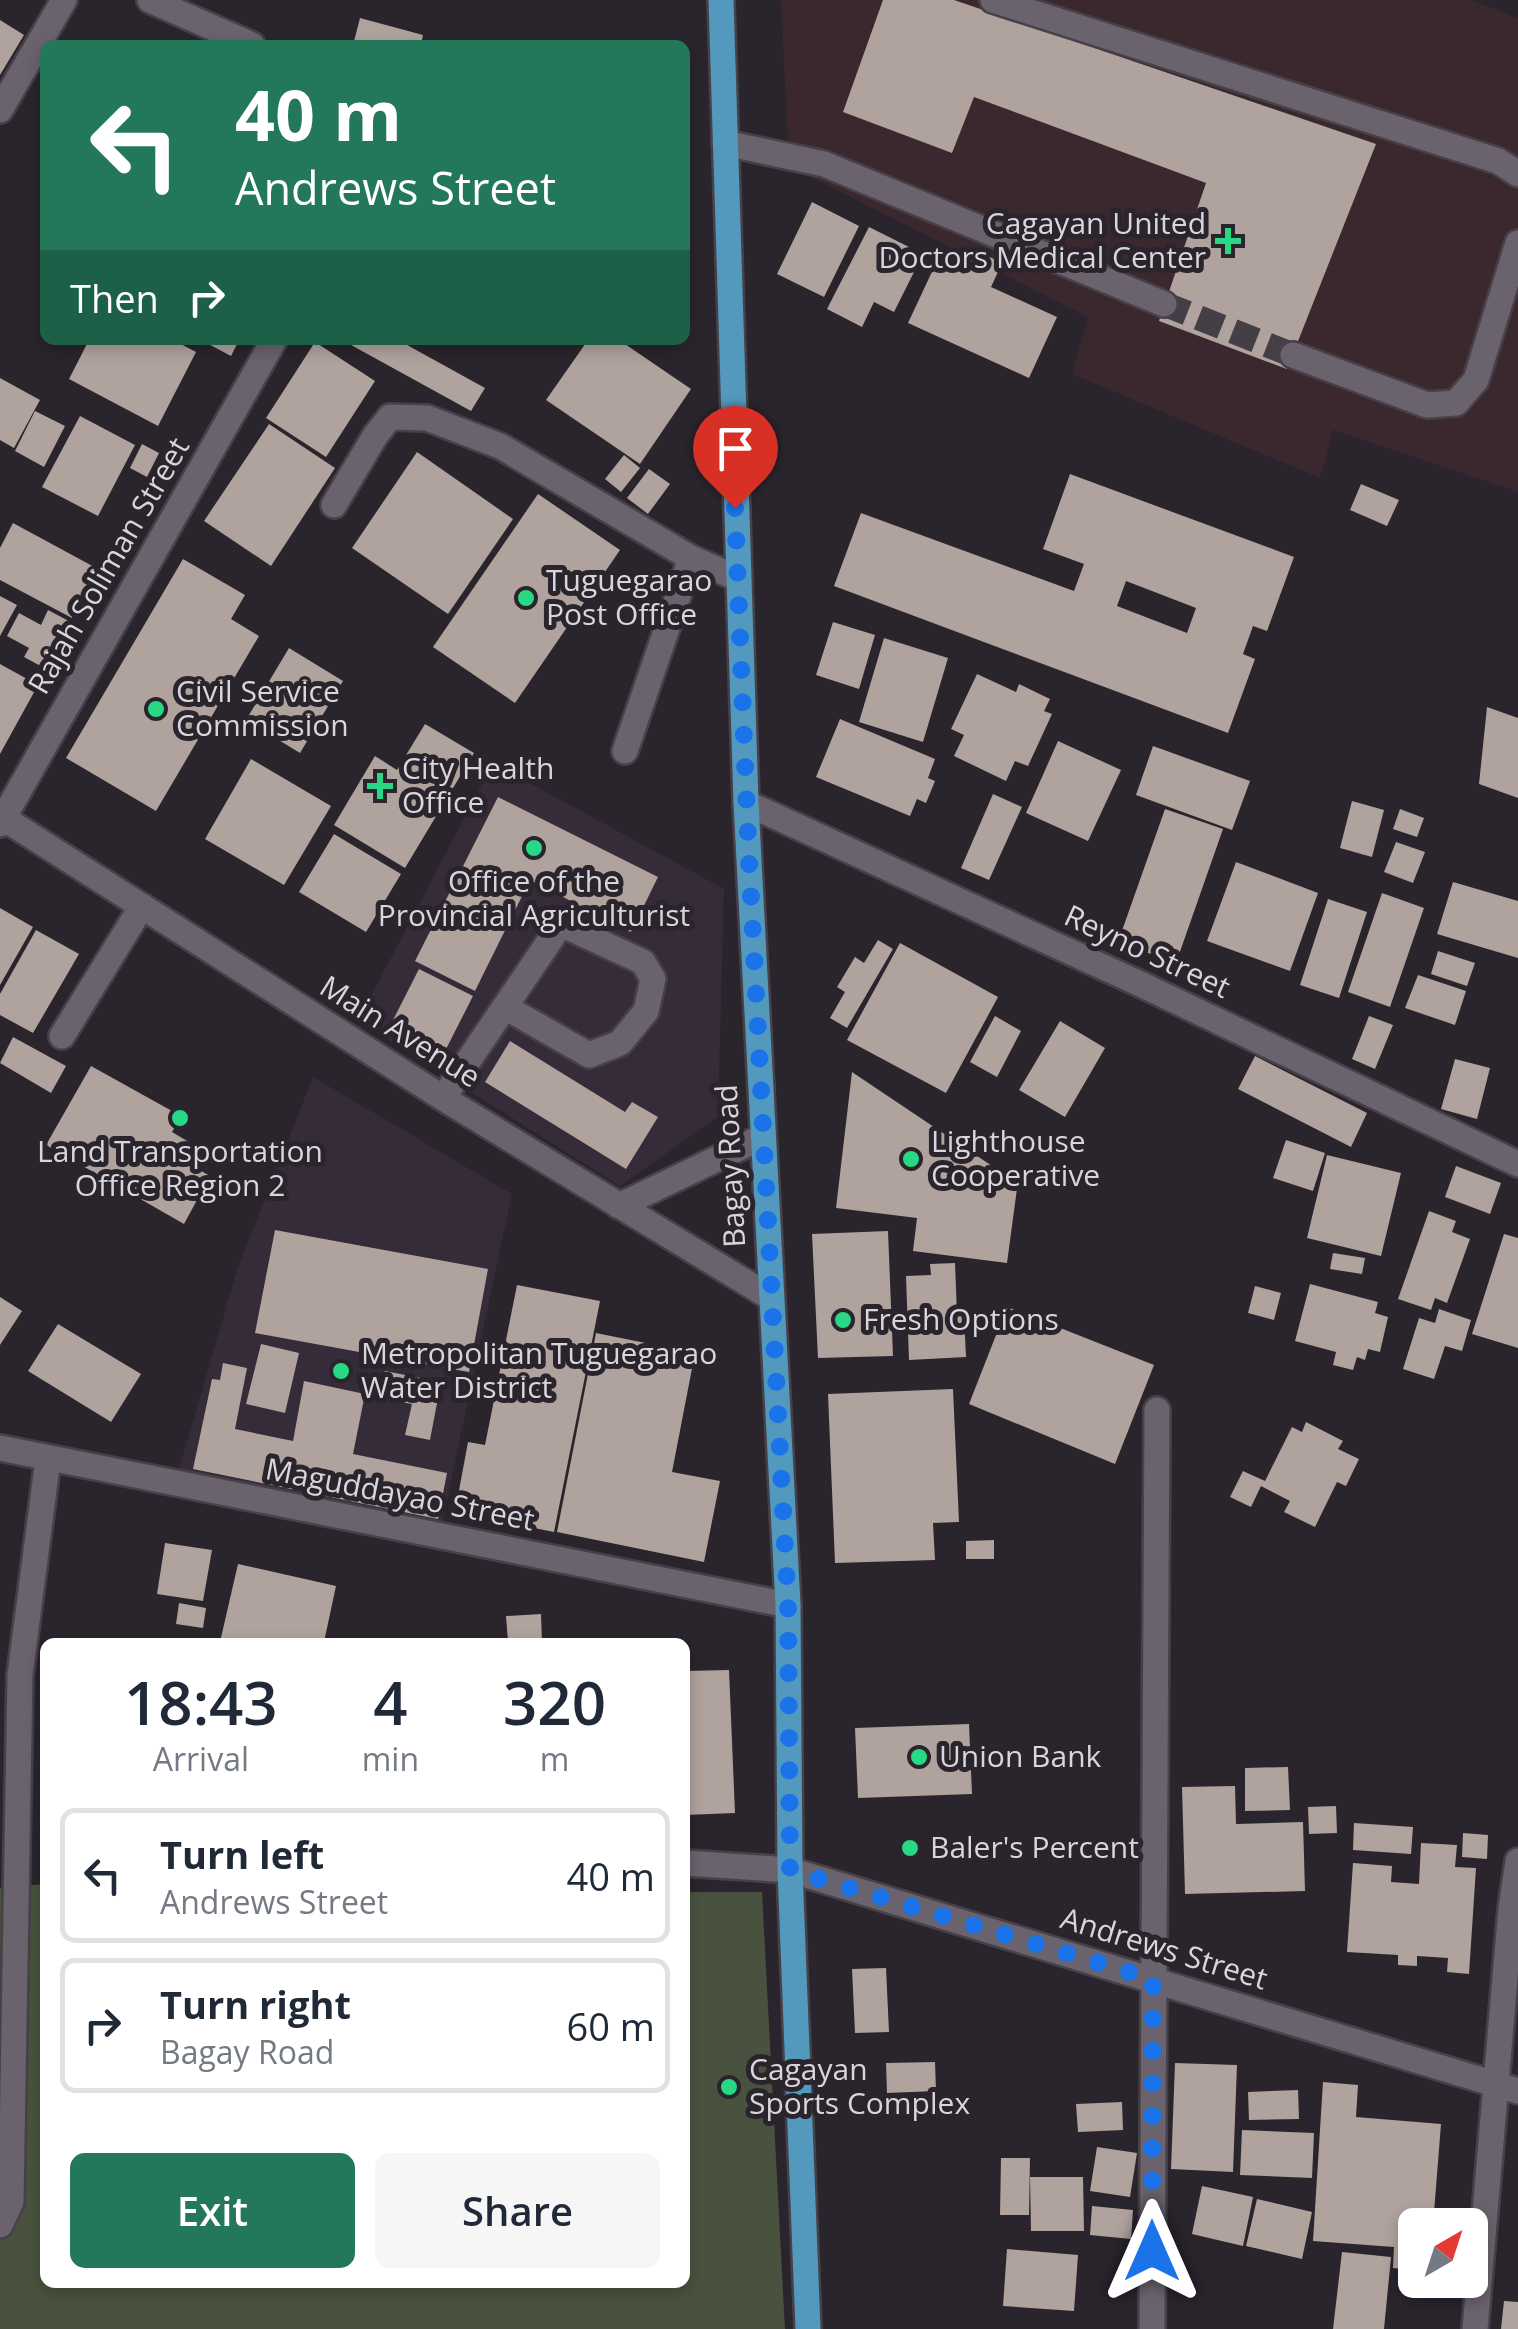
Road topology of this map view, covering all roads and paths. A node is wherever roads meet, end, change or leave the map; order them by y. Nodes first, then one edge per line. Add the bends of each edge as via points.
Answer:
1 (64, 0) edge
2 (150, 0) edge
3 (720, 0) edge
4 (993, 0) edge
5 (41, 40) edge
6 (241, 40) edge
7 (40, 41) edge
8 (0, 110) edge
9 (726, 143) junction
10 (1518, 174) edge
11 (1518, 243) edge
12 (1164, 304) tunnel mouth
13 (271, 345) edge
14 (1292, 355) tunnel mouth
15 (334, 505) dead end
16 (690, 558) junction
17 (737, 578) junction
18 (625, 752) dead end
19 (746, 803) junction
20 (1, 819) edge
21 (142, 906) junction
22 (504, 1007) junction
23 (62, 1036) dead end
24 (443, 1098) junction
25 (762, 1137) junction
26 (1518, 1164) edge
27 (619, 1206) junction
28 (770, 1297) junction
29 (1157, 1410) dead end
30 (0, 1448) edge
31 (48, 1459) junction
32 (788, 1605) junction
33 (1518, 1861) edge
34 (690, 1863) edge
35 (790, 1870) junction
36 (1153, 1979) junction
37 (1507, 2088) edge
38 (0, 2225) edge
39 (808, 2329) edge
40 (1152, 2329) edge
41 (1475, 2329) edge

1 - 5 street
2 - 6 street
3 - 9 main road, Bagay Road
4 - 10 street via 1498,161
7 - 8 street
9 - 12 street via 824,164
9 - 17 main road, Bagay Road
11 - 14 street via 1476,380 1456,402 1427,405
13 - 20 street, Rajah Soliman Street
15 - 16 street via 390,418 427,418 500,446
16 - 17 street
16 - 18 street
17 - 19 main road, Bagay Road
19 - 25 main road, Bagay Road
19 - 26 street, Reyno Street
20 - 21 street, Main Avenue
21 - 23 street
21 - 24 street, Main Avenue
22 - 22 street via 589,1055 620,1043 646,1011 653,979 643,962 561,924
22 - 24 street
24 - 27 street, Main Avenue
25 - 27 street
25 - 28 main road, Bagay Road
27 - 28 street, Main Avenue
28 - 32 main road, Bagay Road
29 - 36 street
30 - 31 street, Maguddayao Street
31 - 32 street, Maguddayao Street
31 - 38 street via 20,1675 11,2202
32 - 35 main road, Bagay Road
33 - 37 street
34 - 35 street, Andrews Street
35 - 36 street, Andrews Street
35 - 39 main road, Bagay Road
36 - 37 street, Andrews Street
36 - 40 street
37 - 41 street

